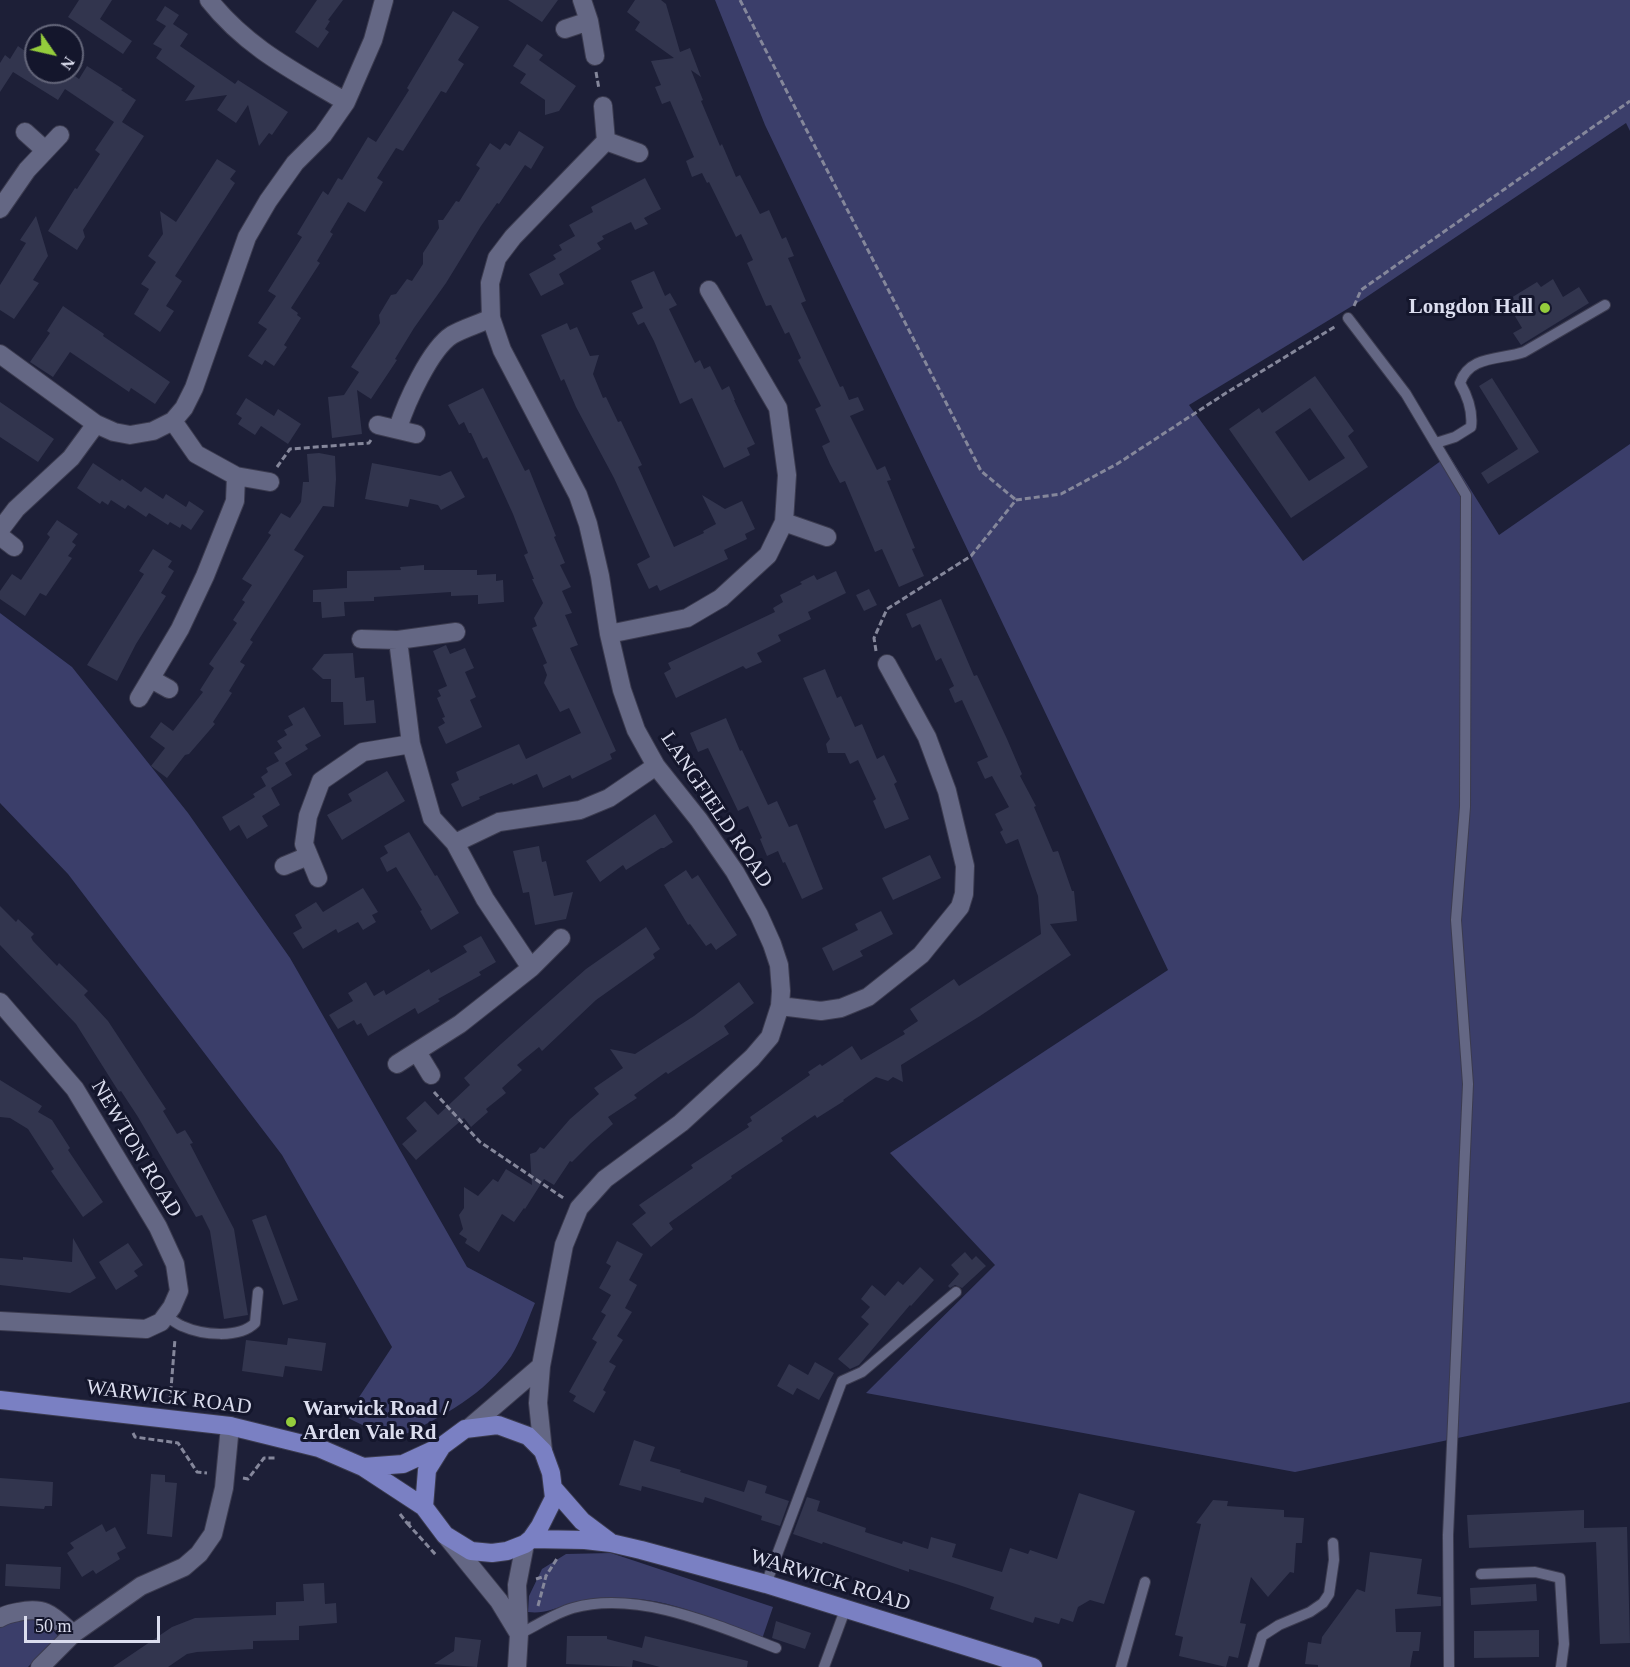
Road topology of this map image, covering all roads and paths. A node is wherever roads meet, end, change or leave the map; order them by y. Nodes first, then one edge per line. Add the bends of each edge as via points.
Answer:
1 (209, 0) edge
2 (384, 0) edge
3 (582, 0) edge
4 (740, 0) edge
5 (589, 21) junction
6 (565, 29) dead end
7 (595, 56) joint
8 (1630, 101) edge
9 (346, 102) junction
10 (603, 106) joint
11 (25, 132) dead end
12 (60, 135) dead end
13 (606, 141) junction
14 (45, 150) junction
15 (639, 153) dead end
16 (0, 209) edge
17 (709, 290) dead end
18 (1605, 305) dead end
19 (491, 318) junction
20 (1348, 318) junction
21 (0, 354) edge
22 (173, 421) junction
23 (96, 424) junction
24 (378, 425) joint
25 (398, 428) junction
26 (416, 434) dead end
27 (1436, 443) junction
28 (236, 476) junction
29 (270, 482) joint
30 (1016, 500) junction
31 (784, 522) junction
32 (0, 530) edge
33 (827, 537) dead end
34 (456, 632) dead end
35 (609, 634) junction
36 (361, 639) dead end
37 (398, 640) junction
38 (887, 664) joint
39 (151, 679) junction
40 (169, 689) dead end
41 (139, 698) dead end
42 (411, 744) junction
43 (656, 766) junction
44 (455, 843) junction
45 (308, 856) junction
46 (284, 866) dead end
47 (318, 878) dead end
48 (561, 938) dead end
49 (531, 968) junction
50 (780, 1006) junction
51 (4, 1012) edge
52 (417, 1052) junction
53 (398, 1064) dead end
54 (432, 1075) joint
55 (579, 1208) junction
56 (956, 1292) dead end
57 (258, 1293) dead end
58 (170, 1319) junction
59 (0, 1321) edge
60 (541, 1366) junction
61 (0, 1400) edge
62 (170, 1403) dead end
63 (120, 1414) junction
64 (230, 1426) junction
65 (470, 1427) junction
66 (442, 1446) junction
67 (543, 1451) junction
68 (283, 1458) dead end
69 (363, 1467) junction
70 (225, 1476) junction
71 (554, 1489) junction
72 (395, 1507) dead end
73 (424, 1507) junction
74 (440, 1529) junction
75 (570, 1540) junction
76 (528, 1541) junction
77 (611, 1543) junction
78 (1333, 1543) dead end
79 (1481, 1574) dead end
80 (1144, 1582) dead end
81 (766, 1584) junction
82 (845, 1610) junction
83 (0, 1618) edge
84 (537, 1625) junction
85 (73, 1634) junction
86 (519, 1634) junction
87 (776, 1648) dead end
88 (40, 1667) edge
89 (517, 1667) edge
90 (824, 1667) edge
91 (1033, 1667) edge
92 (1121, 1667) edge
93 (1253, 1667) edge
94 (1449, 1667) edge
95 (1562, 1667) edge

1 - 9 street via 225,21 258,50
2 - 9 street via 373,40
3 - 5 street
4 - 30 path via 981,471
5 - 6 street
5 - 7 street
7 - 10 path
8 - 20 path via 1361,290
9 - 22 street via 323,135 295,163 247,237 194,388
10 - 13 street
11 - 14 street
12 - 14 street
13 - 15 street
13 - 19 street, LANGFIELD ROAD via 497,258 490,283
14 - 16 street
17 - 31 street via 778,408 787,475
18 - 27 lane via 1524,352 1478,361 1460,383 1473,416 1470,427
19 - 25 street via 452,335 439,346 406,405
19 - 35 street, LANGFIELD ROAD via 502,350 578,495 600,576
20 - 27 lane via 1406,394
20 - 30 path via 1117,464 1061,494
21 - 23 street
22 - 23 street via 130,435
22 - 28 street via 196,454
23 - 32 street via 70,458 16,509
24 - 25 street
24 - 29 path via 369,443 290,449
25 - 26 street
27 - 94 lane via 1466,495 1465,807 1456,920 1468,1084 1448,1535
28 - 29 street
28 - 39 street via 235,501 206,576
30 - 38 path via 971,556 888,609 874,638 878,667
31 - 33 street
31 - 35 street via 768,555 721,598 687,618
34 - 37 street
35 - 43 street, LANGFIELD ROAD via 636,730
36 - 37 street
37 - 42 street
38 - 50 street via 927,737 947,791 965,866 960,907 921,955 868,997 821,1011
39 - 40 street
39 - 41 street
42 - 44 street via 432,818
42 - 45 street via 363,752 321,781 308,816 304,844
43 - 44 street via 609,798 580,810 499,822
43 - 50 street, LANGFIELD ROAD via 735,872 759,915 778,965
44 - 49 street via 485,899
45 - 46 street
45 - 47 street
48 - 49 street
49 - 52 street
50 - 55 street, LANGFIELD ROAD via 770,1037 752,1058 681,1123 605,1179
51 - 58 street, NEWTON ROAD via 75,1089 158,1227 175,1264 179,1291
52 - 53 street
52 - 54 street
54 - 55 path via 431,1089 480,1142
55 - 60 street, LANGFIELD ROAD via 564,1245
56 - 81 lane via 861,1372 842,1382
57 - 58 lane via 258,1314 250,1328 212,1333 195,1331
58 - 59 street via 146,1329
58 - 62 path via 176,1330
60 - 65 street
60 - 67 street, LANGFIELD ROAD via 538,1403
61 - 63 main road, WARWICK ROAD
63 - 64 main road, WARWICK ROAD
63 - 70 path via 135,1437 178,1443 197,1472
64 - 69 main road, WARWICK ROAD via 319,1448
64 - 70 street
65 - 66 main road, WARWICK ROAD
65 - 67 main road via 498,1425 528,1436
66 - 69 main road, WARWICK ROAD via 403,1464
66 - 73 main road, WARWICK ROAD via 427,1470
67 - 71 main road, WARWICK ROAD
68 - 70 path via 264,1458 248,1479
69 - 73 main road, WARWICK ROAD
70 - 85 street via 213,1534 199,1554 184,1567 141,1586
71 - 76 main road via 550,1509
71 - 77 main road, WARWICK ROAD via 582,1521
72 - 74 path via 407,1523
73 - 74 main road, WARWICK ROAD
74 - 76 main road, WARWICK ROAD via 471,1551 507,1551
74 - 86 street via 499,1601
75 - 76 main road, WARWICK ROAD
75 - 77 main road, WARWICK ROAD
75 - 84 path via 546,1576 538,1602
76 - 86 street via 517,1585
77 - 81 main road, WARWICK ROAD
78 - 93 lane via 1329,1594 1310,1612 1279,1624 1263,1636
79 - 95 lane via 1535,1572 1560,1578
80 - 92 lane
81 - 82 main road, WARWICK ROAD
82 - 90 lane
82 - 91 main road, WARWICK ROAD
83 - 85 street via 33,1609 48,1612
84 - 86 lane
84 - 87 lane via 573,1608 620,1602 704,1621
85 - 88 street
86 - 89 street

